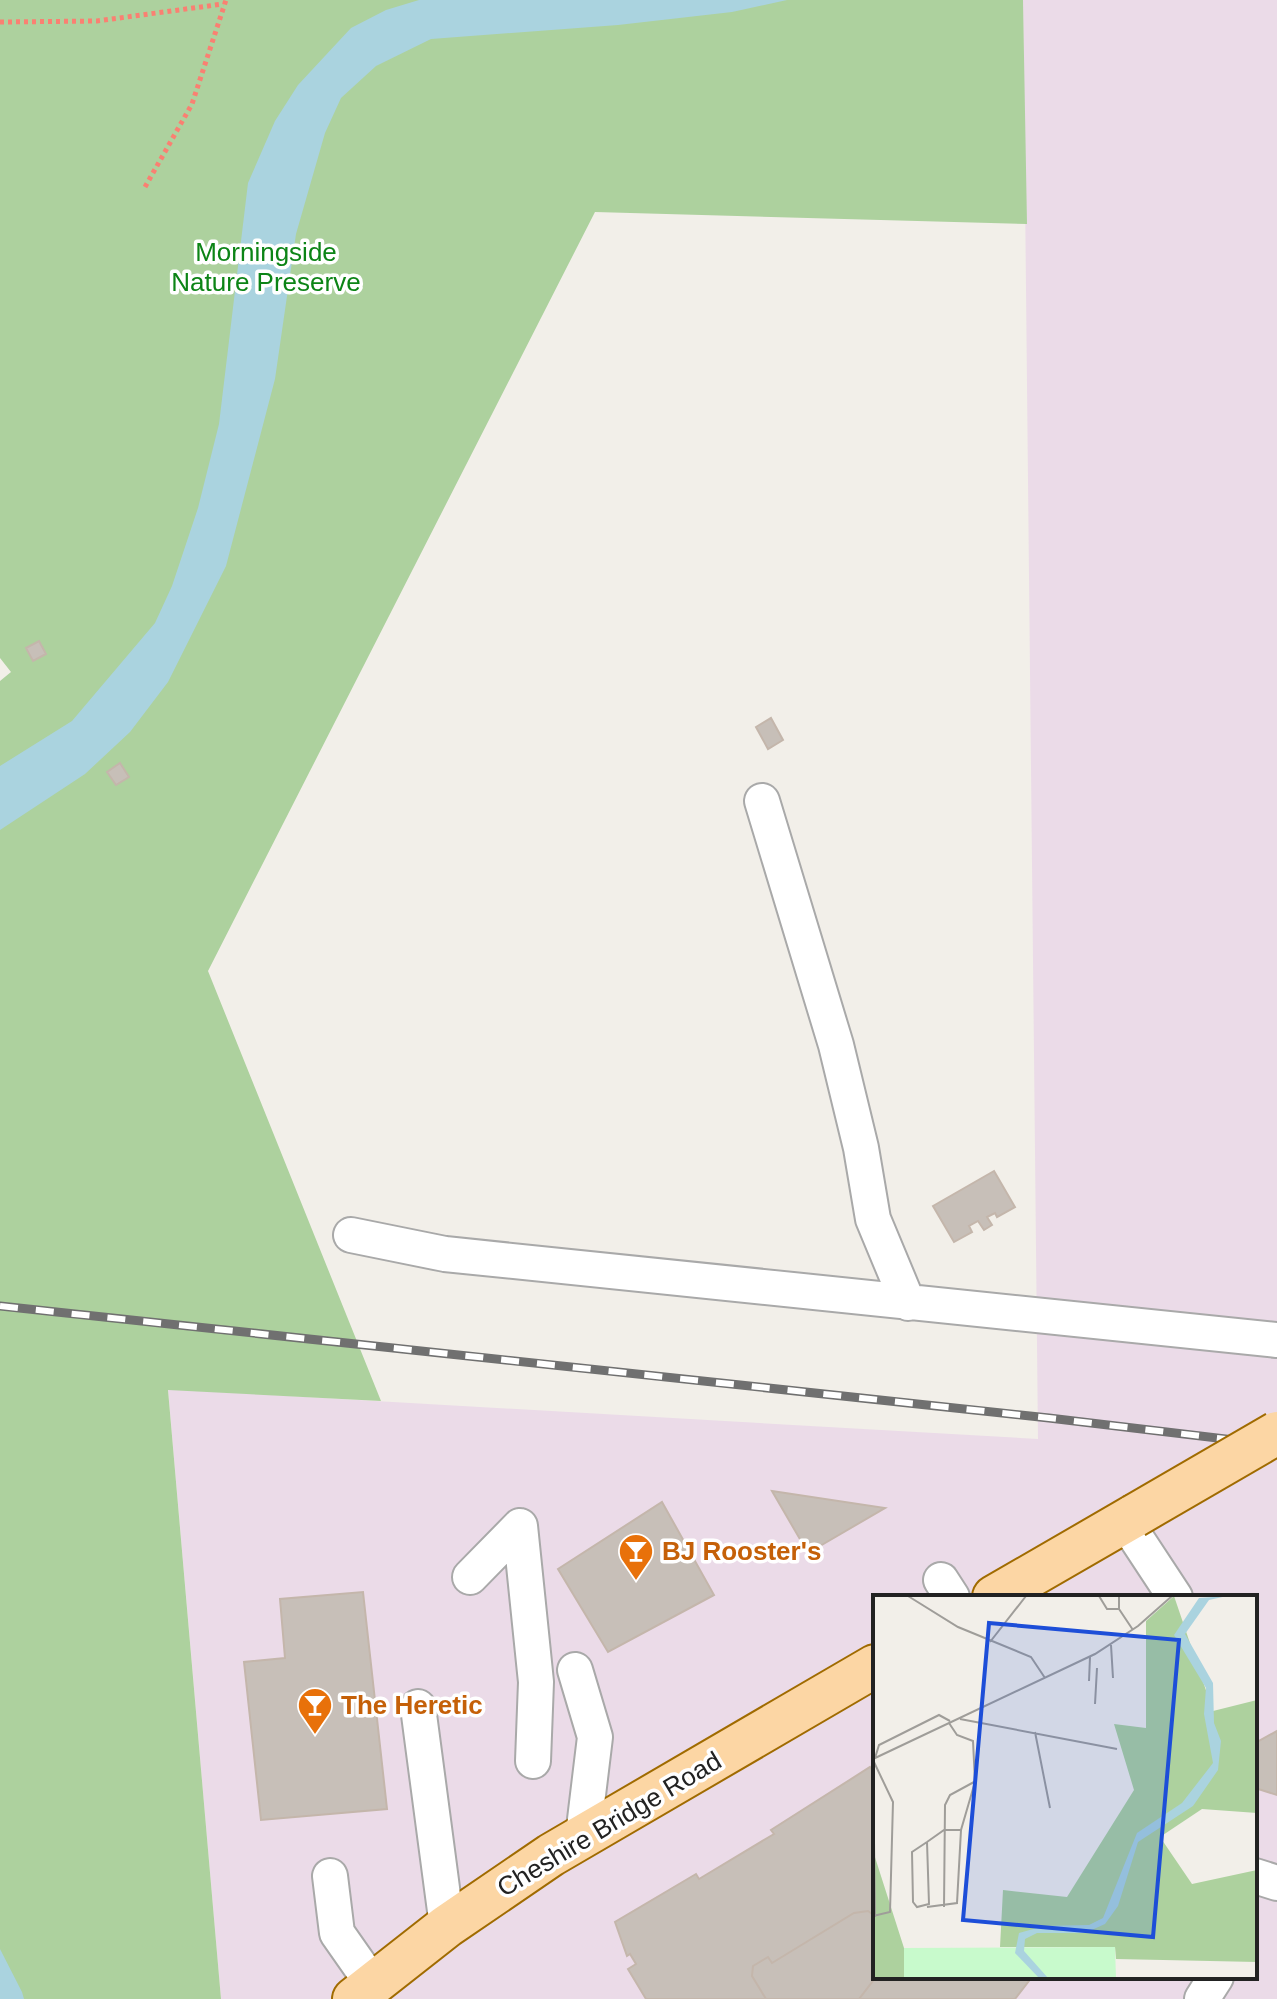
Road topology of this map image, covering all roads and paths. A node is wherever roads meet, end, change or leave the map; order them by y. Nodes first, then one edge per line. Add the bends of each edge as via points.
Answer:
1 (225, 2) edge
2 (0, 22) edge
3 (145, 187) dead end
4 (762, 801) dead end
5 (351, 1235) dead end
6 (908, 1303) junction
7 (1277, 1340) edge
8 (1277, 1433) edge
9 (1130, 1518) junction
10 (470, 1577) dead end
11 (997, 1595) edge
12 (1174, 1595) edge
13 (873, 1669) edge
14 (575, 1670) dead end
15 (418, 1707) dead end
16 (533, 1761) dead end
17 (583, 1836) junction
18 (330, 1876) dead end
19 (447, 1926) junction
20 (1215, 1979) edge
21 (363, 1991) edge
22 (1202, 1999) edge

1 - 2 path via 97,21
1 - 3 path via 192,104
4 - 6 lane via 836,1045 873,1219
5 - 6 lane via 445,1254
6 - 7 lane
8 - 9 main road, bridge
9 - 11 main road
9 - 12 lane
10 - 16 lane via 520,1526 536,1682
13 - 17 main road, Cheshire Bridge Road
14 - 17 lane via 595,1737
15 - 19 lane
17 - 19 main road, Cheshire Bridge Road
18 - 21 lane via 337,1933
19 - 21 main road, Cheshire Bridge Road
20 - 22 lane

